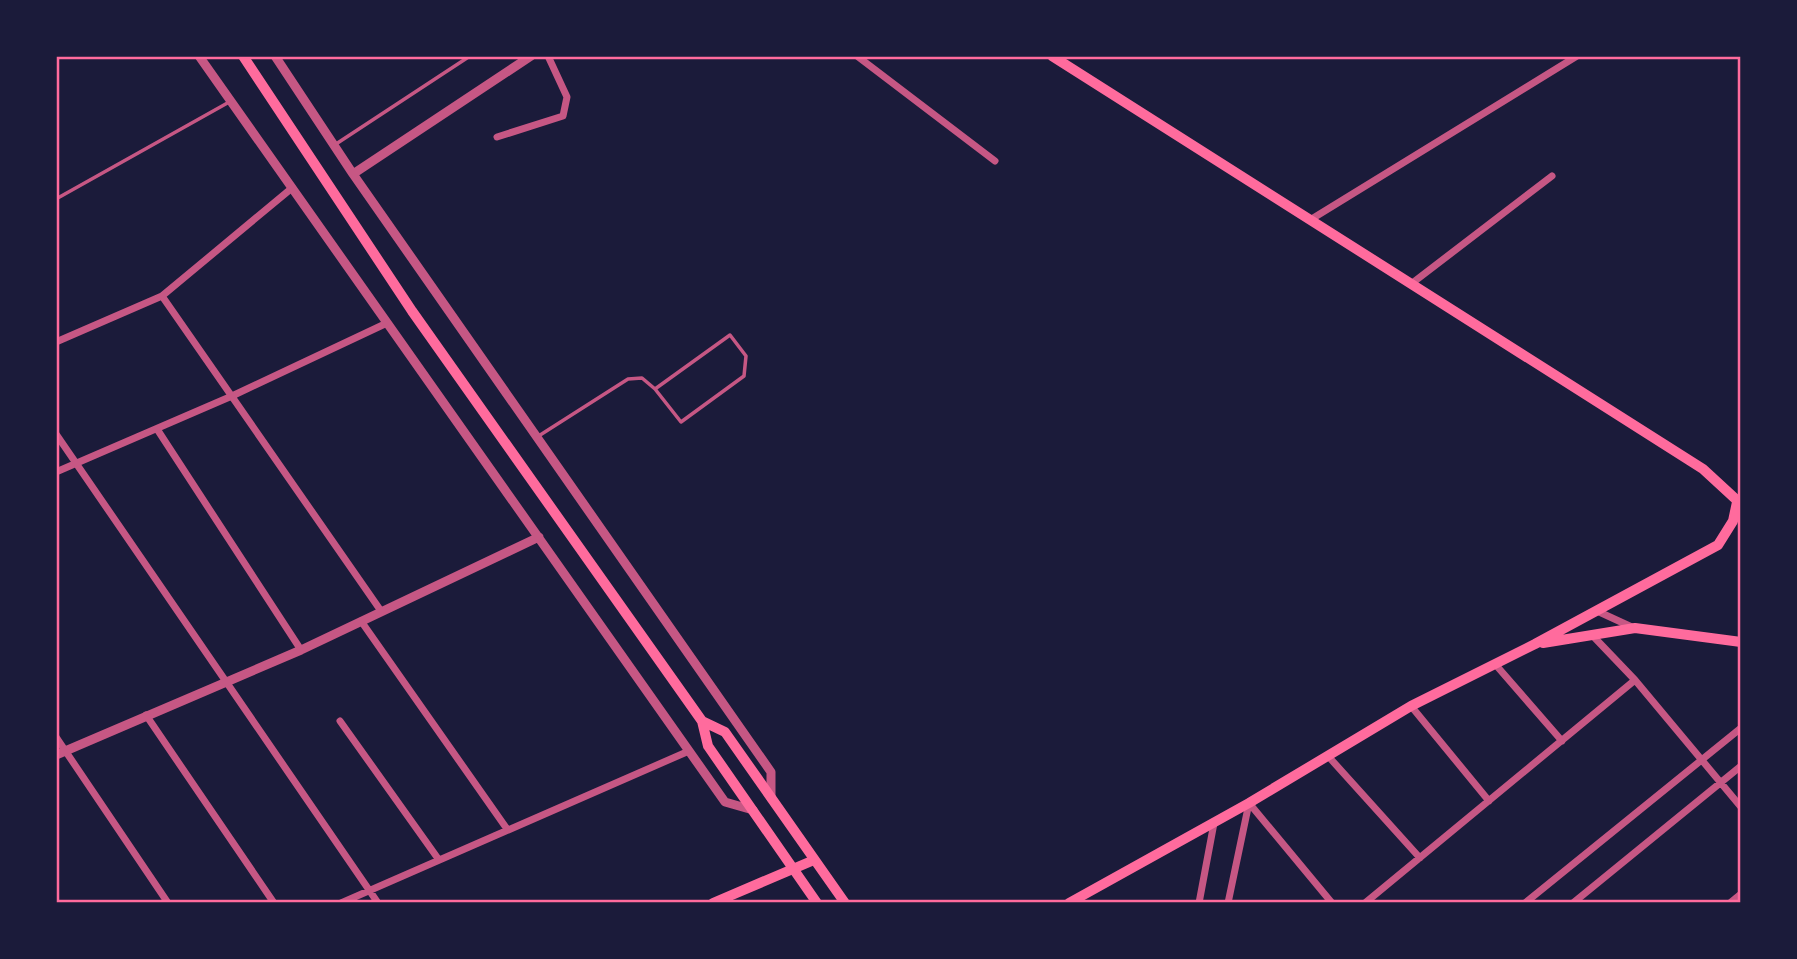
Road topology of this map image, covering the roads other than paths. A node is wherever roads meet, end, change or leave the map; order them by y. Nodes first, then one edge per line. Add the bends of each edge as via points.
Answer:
1 (199, 56) edge
2 (243, 56) edge
3 (275, 56) edge
4 (470, 56) edge
5 (531, 56) edge
6 (548, 56) edge
7 (858, 56) edge
8 (1052, 56) edge
9 (1577, 56) edge
10 (231, 101) junction
11 (497, 137) dead end
12 (334, 146) junction
13 (995, 161) dead end
14 (353, 174) junction
15 (1552, 176) dead end
16 (292, 188) junction
17 (56, 199) edge
18 (1310, 220) junction
19 (1411, 284) junction
20 (162, 296) junction
21 (387, 323) junction
22 (56, 342) edge
23 (655, 389) junction
24 (232, 396) junction
25 (157, 429) junction
26 (56, 435) edge
27 (537, 437) junction
28 (74, 464) junction
29 (56, 472) edge
30 (1739, 503) edge
31 (539, 537) junction
32 (381, 611) junction
33 (1597, 611) junction
34 (361, 621) junction
35 (1635, 628) junction
36 (1592, 635) junction
37 (1741, 642) edge
38 (1535, 645) junction
39 (301, 650) junction
40 (1495, 664) junction
41 (224, 680) junction
42 (1635, 680) junction
43 (1411, 706) junction
44 (146, 715) junction
45 (340, 721) dead end
46 (702, 721) junction
47 (1741, 728) edge
48 (56, 737) edge
49 (1562, 741) junction
50 (66, 751) junction
51 (689, 751) junction
52 (56, 755) edge
53 (1328, 755) junction
54 (1702, 761) junction
55 (1741, 766) edge
56 (1720, 782) junction
57 (771, 797) junction
58 (1489, 801) junction
59 (1249, 803) junction
60 (1741, 807) edge
61 (753, 810) junction
62 (1214, 823) junction
63 (507, 829) junction
64 (1420, 858) junction
65 (439, 860) junction
66 (814, 860) junction
67 (795, 871) junction
68 (369, 891) junction
69 (1741, 894) edge
70 (168, 903) edge
71 (274, 903) edge
72 (341, 903) edge
73 (378, 903) edge
74 (713, 903) edge
75 (817, 903) edge
76 (845, 903) edge
77 (1069, 903) edge
78 (1199, 903) edge
79 (1228, 903) edge
80 (1332, 903) edge
81 (1366, 903) edge
82 (1525, 903) edge
83 (1573, 903) edge
84 (1730, 903) edge

1 - 10 street
2 - 46 main road via 412,311
3 - 12 street
4 - 12 lane
5 - 14 street
6 - 11 street via 567,97 563,116
7 - 13 street
8 - 18 main road
9 - 18 street
10 - 16 street
10 - 17 lane
12 - 14 street
14 - 27 street
15 - 19 street
16 - 20 street
16 - 21 street
18 - 19 main road
19 - 30 main road via 1703,469
20 - 22 street
20 - 24 street
21 - 24 street
21 - 31 street
23 - 23 lane via 730,335 746,356 744,376 681,422
23 - 27 lane via 642,378 628,379
24 - 25 street
24 - 32 street
25 - 28 street
25 - 39 street
26 - 28 street
27 - 57 street via 771,772
28 - 29 street
28 - 41 street
30 - 33 main road via 1718,545
31 - 32 street
31 - 51 street
32 - 34 street
33 - 35 street
33 - 38 main road
34 - 39 street
34 - 63 street
35 - 36 main road
35 - 37 main road
36 - 38 main road
36 - 42 street
38 - 40 main road
39 - 41 street
40 - 43 main road
40 - 49 street
41 - 44 street
41 - 68 street
42 - 49 street
42 - 54 street
43 - 53 main road
43 - 58 street
44 - 50 street
44 - 71 street
45 - 65 street
46 - 57 main road via 725,732
46 - 61 main road via 709,746
47 - 54 street
48 - 50 street
49 - 58 street
50 - 52 street
50 - 70 street
51 - 61 street via 725,802
51 - 63 street
53 - 59 main road
53 - 64 street
54 - 56 street
54 - 82 street
55 - 56 street
56 - 60 street
56 - 83 street
57 - 66 main road
58 - 64 street
59 - 62 main road
59 - 79 street
59 - 80 street
61 - 67 main road
62 - 77 main road
62 - 78 street
63 - 65 street
64 - 81 street
65 - 68 street
66 - 67 main road
66 - 76 main road
67 - 74 main road
67 - 75 main road
68 - 72 street
68 - 73 street
69 - 84 street

